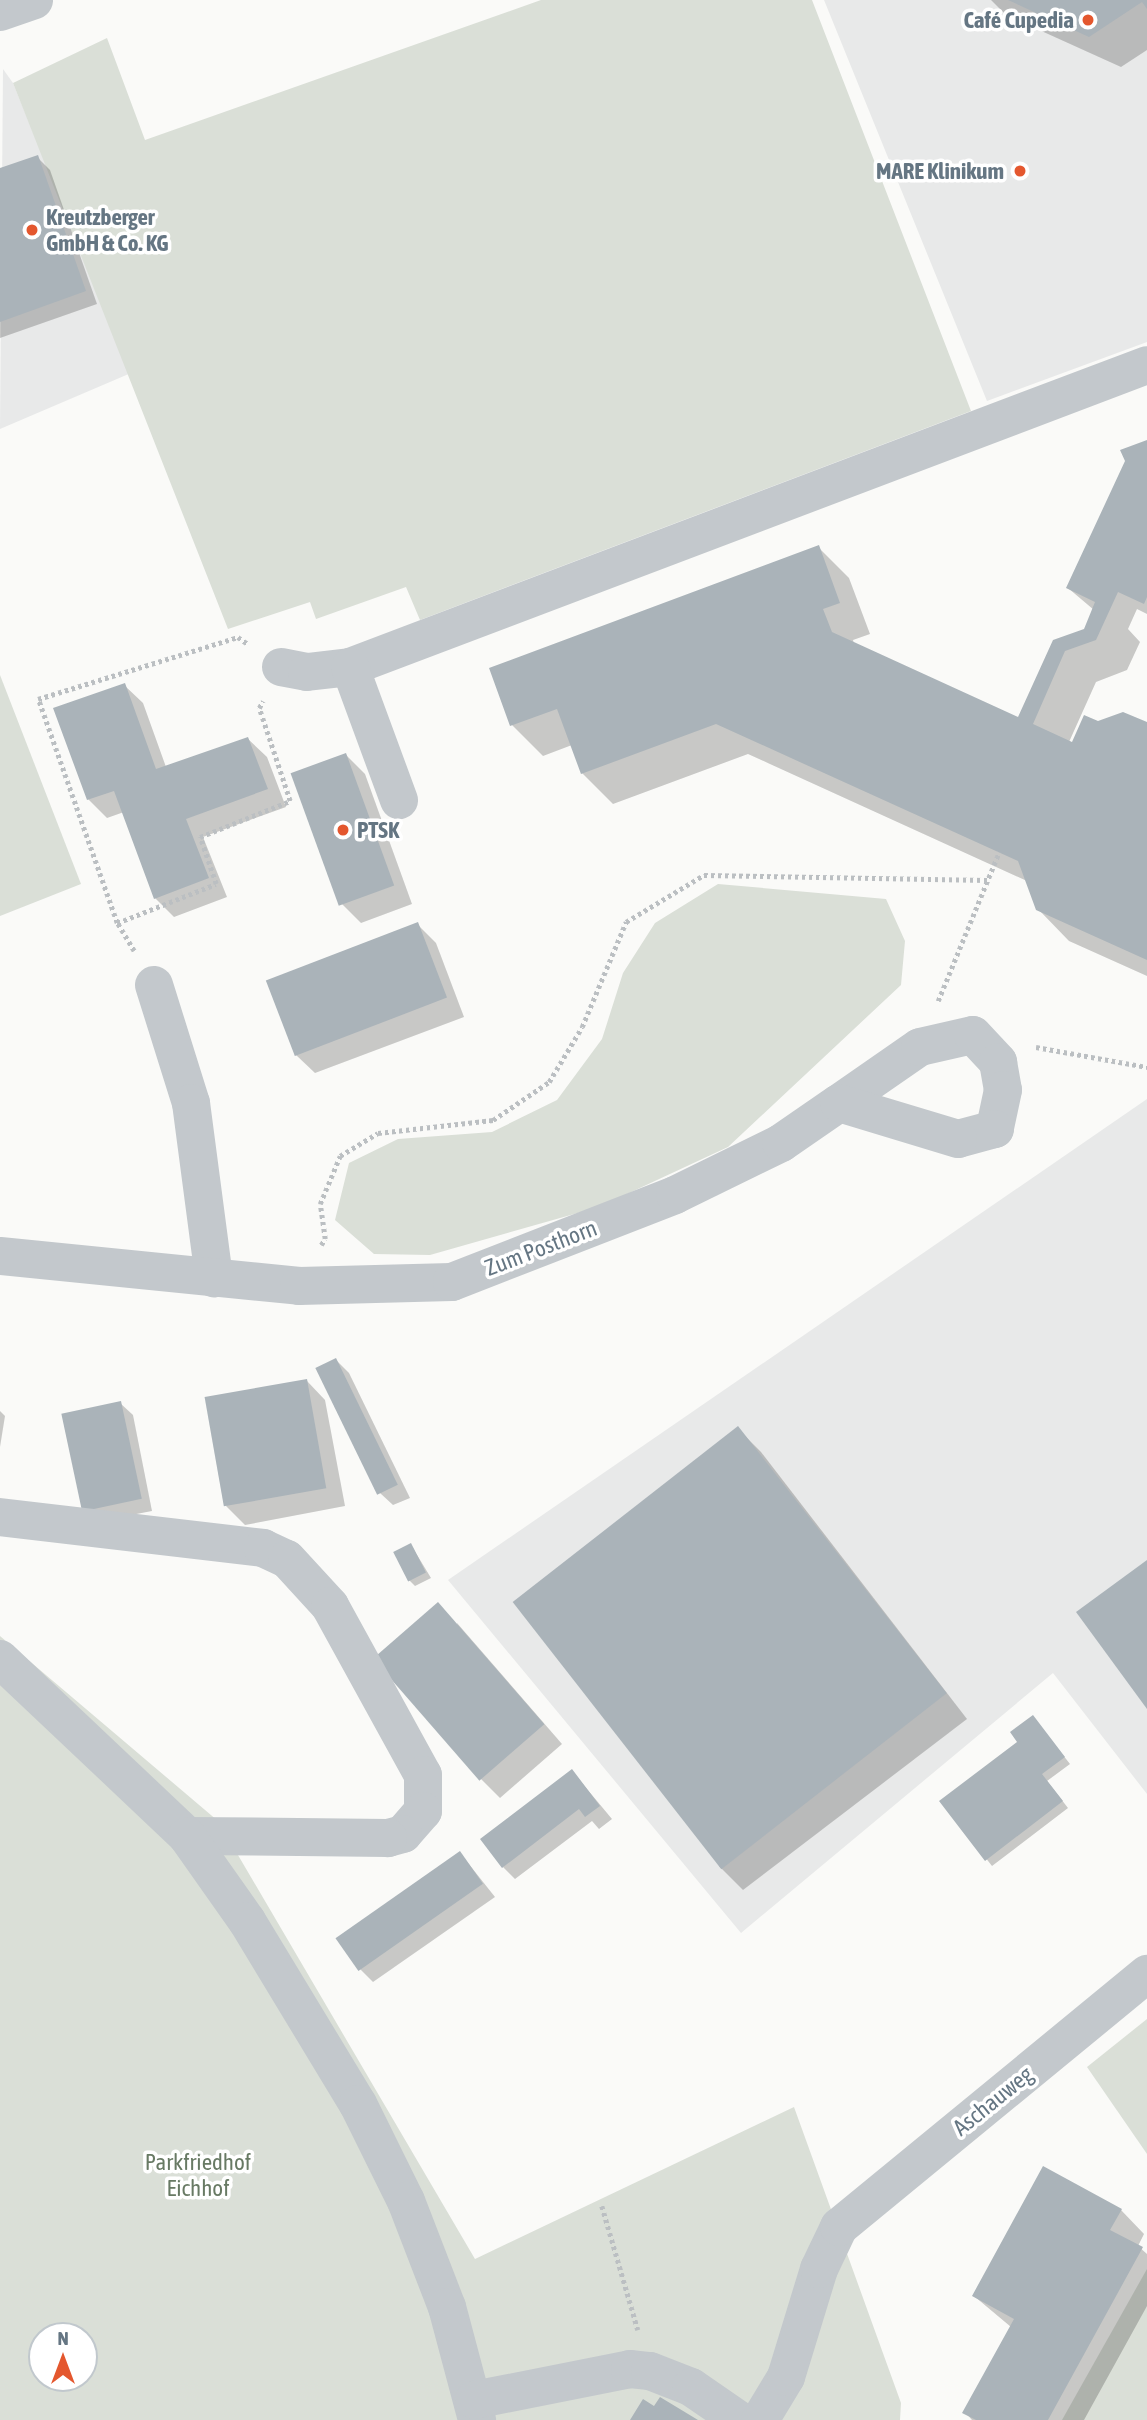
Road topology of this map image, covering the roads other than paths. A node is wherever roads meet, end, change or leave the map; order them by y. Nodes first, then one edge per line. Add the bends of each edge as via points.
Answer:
1 (34, 0) edge
2 (0, 12) edge
3 (1147, 365) edge
4 (281, 667) road end
5 (350, 667) junction
6 (400, 800) dead end
7 (154, 985) road end
8 (839, 1103) junction
9 (0, 1256) edge
10 (214, 1278) junction
11 (0, 1517) edge
12 (0, 1659) edge
13 (187, 1836) junction
14 (1147, 1974) edge
15 (476, 2410) edge
16 (739, 2420) edge
17 (760, 2420) edge

1 - 2 street
3 - 5 street
4 - 5 street via 307,671
5 - 6 street
7 - 10 street via 191,1103
8 - 8 street, Zum Posthorn via 920,1047 973,1035 998,1062 1003,1090 995,1129 958,1139
8 - 10 street, Zum Posthorn via 781,1143 675,1195 452,1282 299,1286
9 - 10 street, Zum Posthorn
11 - 13 street via 263,1548 287,1559 330,1606 423,1775 422,1811 414,1825 388,1838
12 - 13 street
13 - 15 street via 215,1871 302,2009 383,2153 447,2307
14 - 17 street, Aschauweg via 839,2227 819,2269 786,2377
15 - 16 street via 588,2374 650,2371 691,2387

